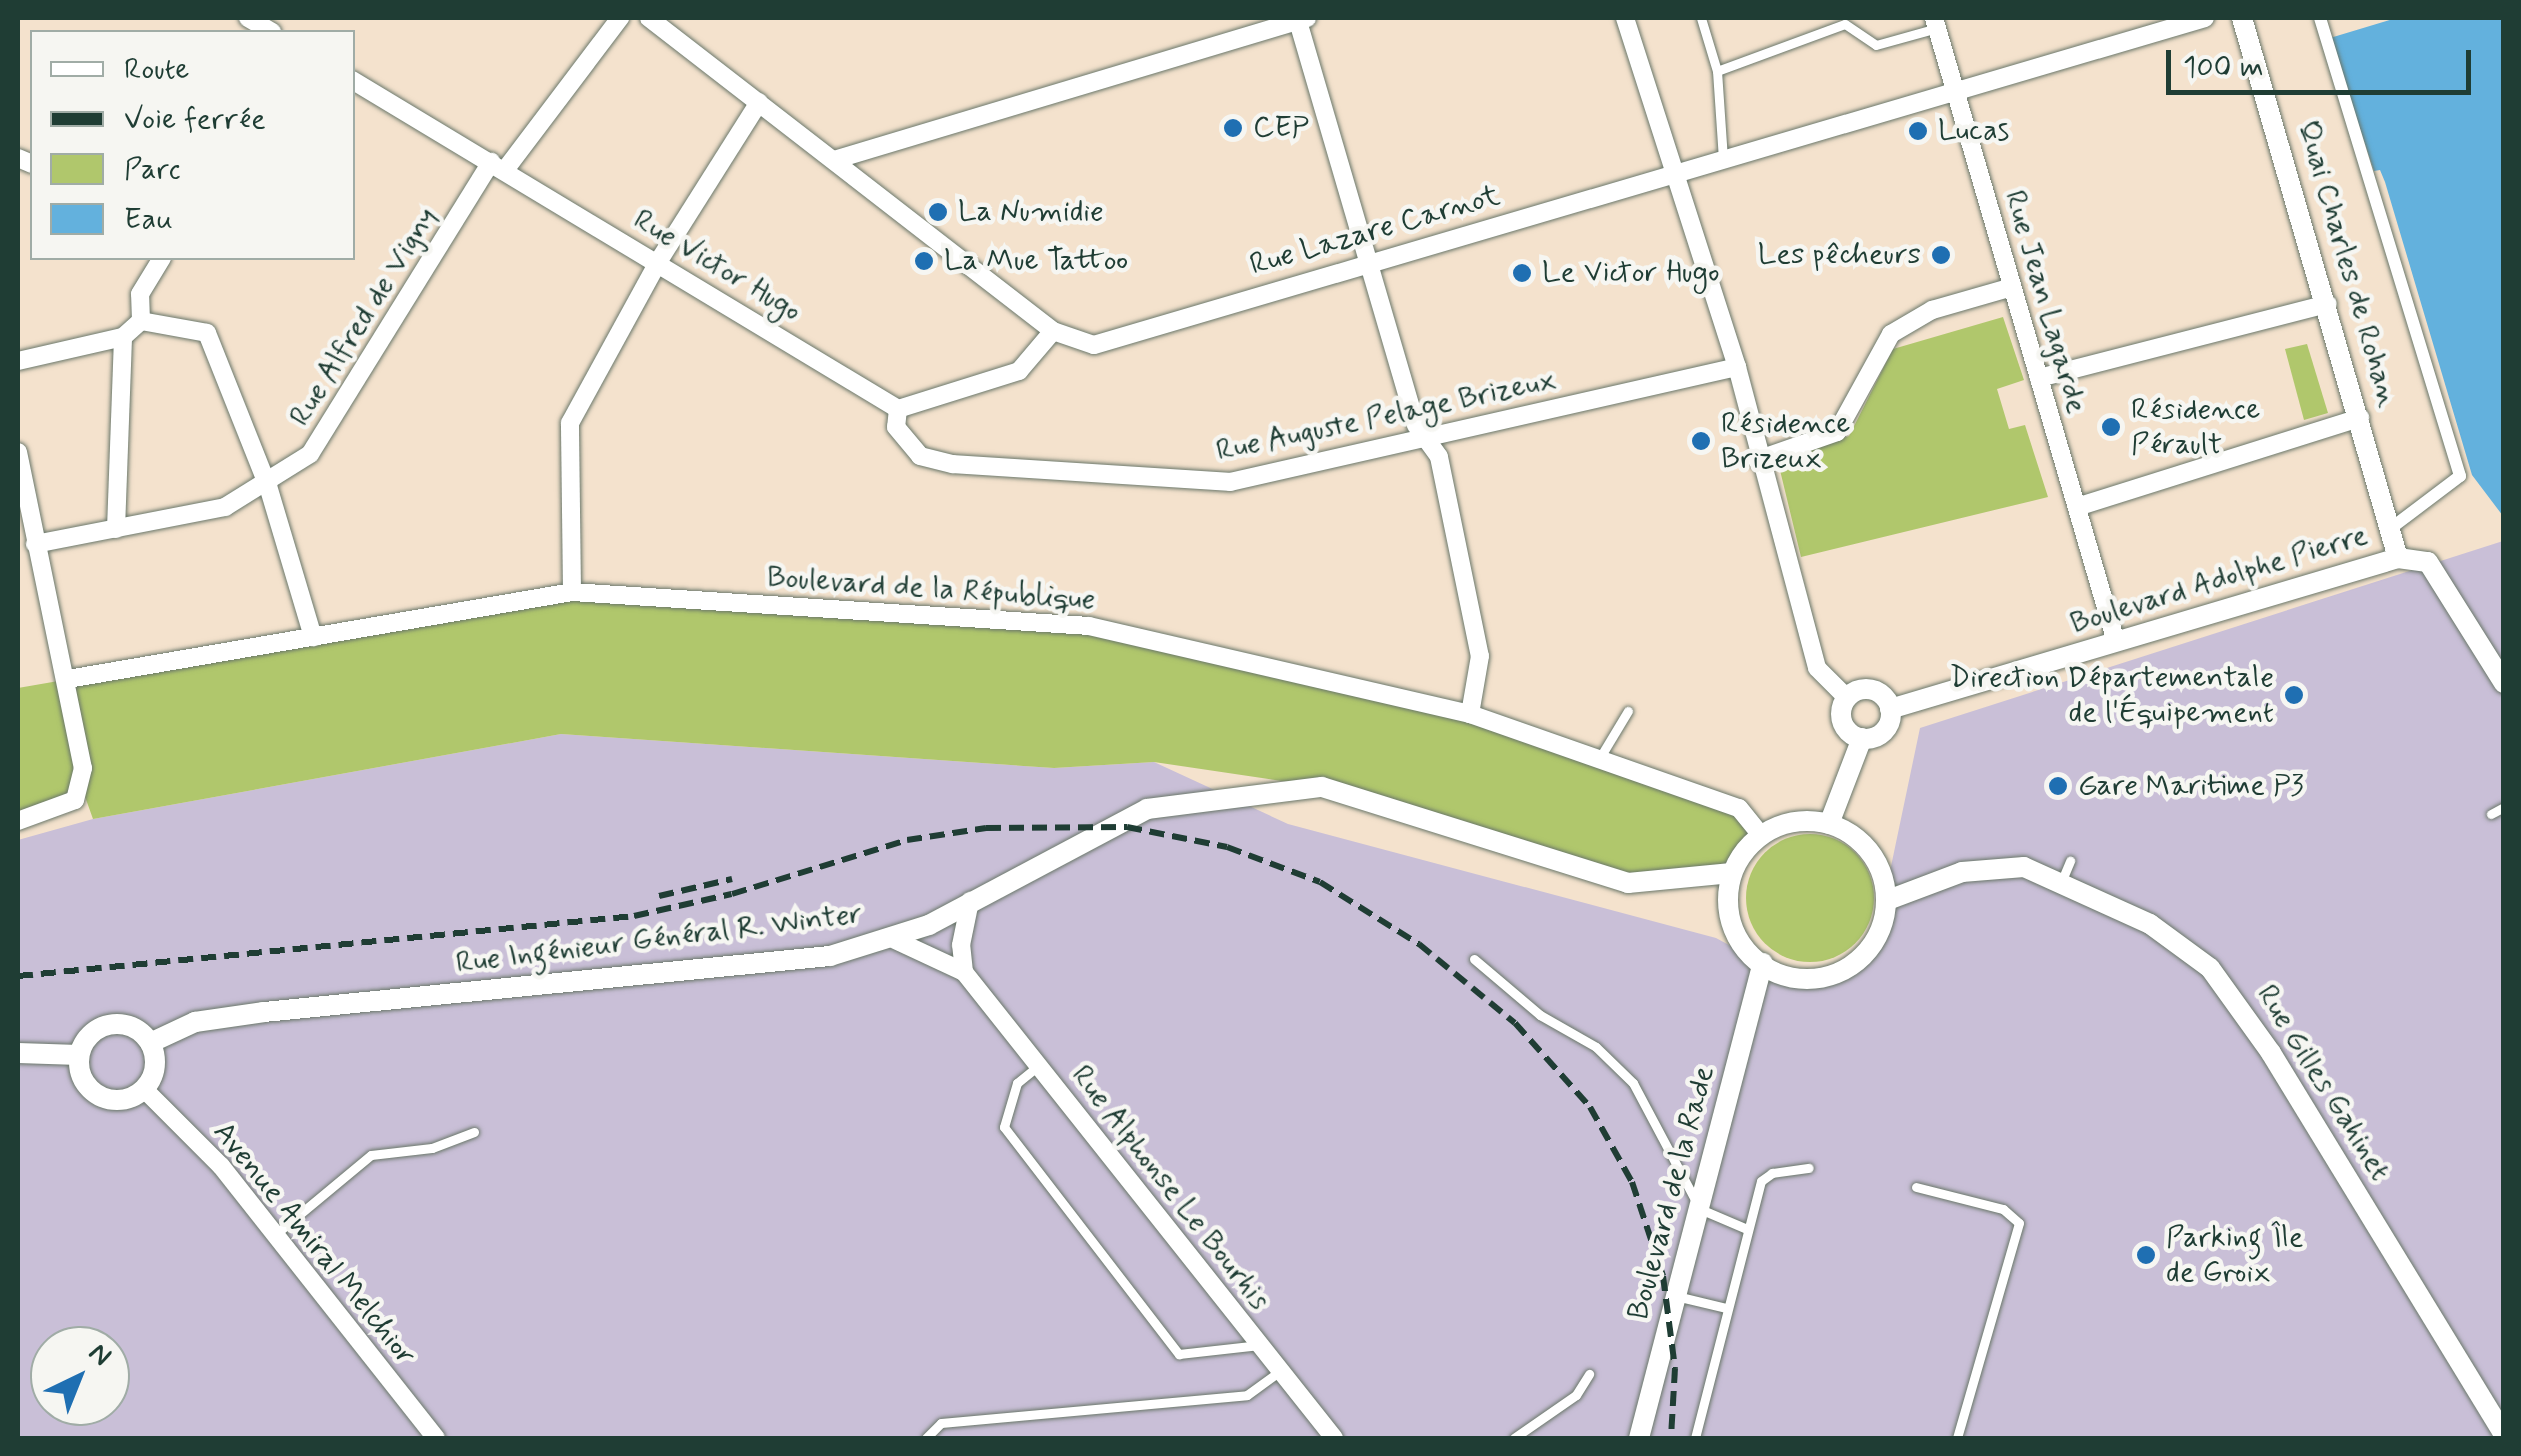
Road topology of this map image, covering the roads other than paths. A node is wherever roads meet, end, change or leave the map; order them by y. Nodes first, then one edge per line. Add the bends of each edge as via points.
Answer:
1 (620, 18) edge
2 (650, 18) edge
3 (1300, 18) edge
4 (1624, 18) edge
5 (1701, 18) edge
6 (2205, 18) edge
7 (2242, 18) edge
8 (2320, 18) edge
9 (1844, 21) edge
10 (1935, 23) edge
11 (1718, 70) junction
12 (355, 82) edge
13 (1956, 92) junction
14 (759, 102) junction
15 (1723, 158) junction
16 (834, 160) junction
17 (498, 166) junction
18 (1672, 173) junction
19 (161, 260) edge
20 (1366, 260) junction
21 (658, 262) junction
22 (2012, 287) junction
23 (2328, 304) junction
24 (141, 321) junction
25 (1053, 330) junction
26 (123, 338) junction
27 (18, 360) edge
28 (1737, 367) junction
29 (2039, 378) junction
30 (898, 409) junction
31 (2360, 418) junction
32 (1426, 441) junction
33 (18, 452) edge
34 (1757, 460) junction
35 (268, 486) junction
36 (2077, 508) junction
37 (116, 529) junction
38 (2390, 529) junction
39 (35, 544) junction
40 (2398, 558) junction
41 (572, 592) junction
42 (312, 637) junction
43 (2116, 642) junction
44 (68, 679) junction
45 (2504, 684) edge
46 (1847, 698) junction
47 (1890, 709) junction
48 (1628, 712) dead end
49 (1470, 714) junction
50 (1862, 738) junction
51 (1599, 759) junction
52 (2504, 807) edge
53 (2491, 814) dead end
54 (18, 821) edge
55 (1828, 824) junction
56 (1759, 833) junction
57 (1732, 873) junction
58 (1888, 900) junction
59 (970, 901) junction
60 (895, 940) junction
61 (1474, 959) dead end
62 (1763, 963) junction
63 (964, 972) junction
64 (150, 1043) junction
65 (18, 1053) edge
66 (79, 1055) junction
67 (1038, 1066) junction
68 (144, 1088) junction
69 (474, 1132) dead end
70 (1808, 1168) dead end
71 (1916, 1187) dead end
72 (1700, 1209) junction
73 (1747, 1229) junction
74 (277, 1233) junction
75 (1676, 1296) junction
76 (1726, 1308) junction
77 (1260, 1345) junction
78 (1280, 1371) junction
79 (1590, 1374) dead end
80 (2504, 1434) edge
81 (436, 1438) edge
82 (926, 1438) edge
83 (1334, 1438) edge
84 (1514, 1438) edge
85 (1639, 1438) edge
86 (1696, 1438) edge
87 (1957, 1438) edge

1 - 17 street, Rue Alfred de Vigny
2 - 14 street, Rue Lazare Carnot
3 - 16 street
3 - 20 street
4 - 18 street
5 - 11 lane
6 - 13 street, Rue Lazare Carnot
7 - 23 street, Quai Charles de Rohan
8 - 38 street, Quai Charles de Rohan via 2460,476
9 - 10 lane via 1876,45
9 - 11 lane
10 - 13 street, Rue Jean Lagarde
11 - 15 lane
12 - 17 street, Rue Victor Hugo
13 - 15 street, Rue Lazare Carnot
13 - 22 street, Rue Jean Lagarde
14 - 16 street, Rue Lazare Carnot
14 - 21 street
15 - 18 street, Rue Lazare Carnot
16 - 25 street, Rue Lazare Carnot
17 - 21 street, Rue Victor Hugo
17 - 35 street, Rue Alfred de Vigny via 336,423 310,454
18 - 20 street, Rue Lazare Carnot
18 - 28 street
19 - 24 street via 140,294
20 - 25 street, Rue Lazare Carnot via 1094,345
20 - 32 street
21 - 30 street, Rue Victor Hugo
21 - 41 street via 570,423
22 - 29 street, Rue Jean Lagarde
22 - 34 street via 1932,310 1891,334 1837,432
23 - 29 street
23 - 31 street, Quai Charles de Rohan
24 - 26 street
24 - 35 street via 208,333
25 - 30 street via 1019,371
26 - 27 street
26 - 37 street
28 - 32 street, Rue Auguste Pelage Brizeux
28 - 34 street
29 - 36 street, Rue Jean Lagarde
30 - 32 street, Rue Auguste Pelage Brizeux via 896,428 920,456 953,464 1230,482
31 - 36 street
31 - 38 street, Quai Charles de Rohan
32 - 49 street via 1439,458 1480,656
33 - 39 street
34 - 46 street via 1817,668
35 - 37 street, Rue Alfred de Vigny via 225,506
35 - 42 street
36 - 43 street, Rue Jean Lagarde
37 - 39 street, Rue Alfred de Vigny
38 - 40 street, Quai Charles de Rohan
39 - 44 street
40 - 43 street, Boulevard Adolphe Pierre
40 - 45 street, Boulevard Adolphe Pierre via 2428,562
41 - 42 street, Boulevard de la République
41 - 49 street, Boulevard de la République via 1088,626
42 - 44 street, Boulevard de la République
43 - 47 street, Boulevard Adolphe Pierre
44 - 54 street via 83,790 67,806
46 - 47 street via 1872,690
46 - 50 street via 1843,722
47 - 50 street via 1882,733
48 - 51 lane
49 - 51 street, Boulevard de la République
50 - 55 street
51 - 56 street, Boulevard de la République via 1739,808
52 - 53 lane
55 - 56 street via 1795,821
55 - 58 street via 1872,857
56 - 57 street
57 - 59 street, Rue Ingénieur Général R. Winter via 1628,883 1322,788 1146,809
57 - 62 street via 1734,929
58 - 62 street via 1876,938 1853,966 1796,978
58 - 80 street, Rue Gilles Gahinet via 1929,882 1994,868 2066,870 2150,924 2230,989
59 - 60 street, Rue Ingénieur Général R. Winter
59 - 63 street
60 - 63 street, Rue Alphonse Le Bourhis
60 - 64 street, Rue Ingénieur Général R. Winter via 830,956 212,1019
61 - 72 lane via 1540,1016 1596,1047 1633,1083
62 - 72 street, Boulevard de la Rade
63 - 67 street, Rue Alphonse Le Bourhis
64 - 66 street via 135,1028 112,1024 92,1033
64 - 68 street via 154,1069
65 - 66 street
66 - 68 street via 84,1082 99,1096 120,1100
67 - 77 street, Rue Alphonse Le Bourhis
67 - 77 lane via 1018,1082 1004,1127 1179,1354
68 - 74 street, Avenue Amiral Melchior
69 - 74 lane via 432,1148 371,1154
70 - 73 lane via 1772,1172 1761,1181
71 - 87 lane via 2003,1209 2019,1223
72 - 73 lane
72 - 75 street, Boulevard de la Rade
73 - 76 lane
74 - 81 street, Avenue Amiral Melchior
75 - 76 lane
75 - 85 street, Boulevard de la Rade
76 - 86 lane
77 - 78 street, Rue Alphonse Le Bourhis
78 - 82 lane via 1247,1395 941,1423
78 - 83 street, Rue Alphonse Le Bourhis
79 - 84 lane via 1576,1395

